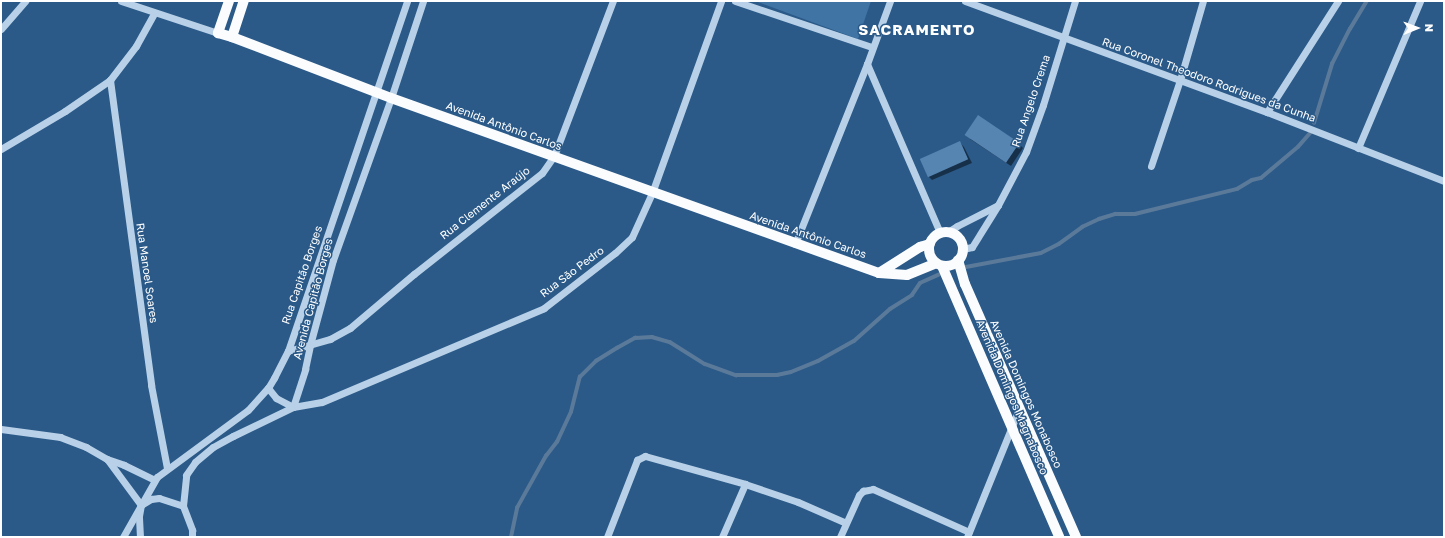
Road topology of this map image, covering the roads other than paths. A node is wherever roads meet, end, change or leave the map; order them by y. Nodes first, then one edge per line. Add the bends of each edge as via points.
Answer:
1 (25, 1) edge
2 (121, 1) edge
3 (229, 1) edge
4 (244, 1) edge
5 (407, 1) edge
6 (423, 1) edge
7 (613, 1) edge
8 (721, 1) edge
9 (734, 1) edge
10 (890, 1) edge
11 (965, 1) edge
12 (1075, 1) edge
13 (1203, 1) edge
14 (1338, 1) edge
15 (1420, 1) edge
16 (154, 13) junction
17 (1, 29) edge
18 (218, 33) junction
19 (232, 37) junction
20 (1064, 38) junction
21 (872, 47) junction
22 (867, 64) junction
23 (110, 80) junction
24 (1180, 80) junction
25 (375, 92) junction
26 (391, 98) junction
27 (1267, 112) junction
28 (1358, 148) junction
29 (1, 149) edge
30 (554, 156) junction
31 (1151, 166) dead end
32 (1444, 181) edge
33 (652, 193) junction
34 (998, 205) junction
35 (944, 233) junction
36 (795, 244) junction
37 (930, 244) junction
38 (962, 250) junction
39 (958, 260) junction
40 (939, 264) junction
41 (879, 273) junction
42 (310, 345) junction
43 (288, 351) junction
44 (268, 388) junction
45 (294, 407) junction
46 (1019, 409) junction
47 (1012, 427) junction
48 (1, 429) edge
49 (107, 459) junction
50 (168, 468) junction
51 (155, 480) junction
52 (745, 484) junction
53 (142, 505) junction
54 (183, 506) junction
55 (846, 523) junction
56 (968, 534) edge
57 (123, 537) edge
58 (140, 537) edge
59 (192, 537) edge
60 (606, 537) edge
61 (722, 537) edge
62 (840, 537) edge
63 (1059, 537) edge
64 (1076, 537) edge

1 - 17 street
2 - 16 street, Avenida Antônio Carlos
3 - 18 main road
4 - 19 main road
5 - 25 street, Rua Capitão Borges
6 - 26 street, Avenida Capitão Borges
7 - 30 street, Rua Clemente Araújo
8 - 33 street, Rua São Pedro
9 - 21 street
10 - 21 street
11 - 20 street, Rua Coronel Theodoro Rodrigues da Cunha
12 - 20 street, Rua Angelo Crema
13 - 24 street
14 - 27 street
15 - 28 street
16 - 18 street, Avenida Antônio Carlos
16 - 23 street via 136,46
18 - 19 main road, Avenida Antônio Carlos
19 - 25 main road, Avenida Antônio Carlos
20 - 24 street, Rua Coronel Theodoro Rodrigues da Cunha
20 - 34 street, Rua Angelo Crema via 1026,152
21 - 22 street
22 - 35 street
22 - 36 street
23 - 29 street
23 - 50 street, Rua Manoel Soares via 151,385
24 - 27 street, Rua Coronel Theodoro Rodrigues da Cunha
24 - 31 street
25 - 26 main road, Avenida Antônio Carlos
25 - 43 street, Rua Capitão Borges
26 - 30 main road, Avenida Antônio Carlos
26 - 42 street, Avenida Capitão Borges via 333,260
27 - 28 street, Rua Coronel Theodoro Rodrigues da Cunha
28 - 32 street, Rua Coronel Theodoro Rodrigues da Cunha
30 - 33 main road, Avenida Antônio Carlos
30 - 42 street, Rua Clemente Araújo via 542,173 350,328 330,339
33 - 36 main road, Avenida Antônio Carlos
33 - 45 street, Rua São Pedro via 632,237 544,308 322,402
34 - 35 street
34 - 38 street, Rua Angelo Crema via 972,247
35 - 37 main road via 935,236
35 - 38 main road via 957,236 962,244
36 - 41 main road, Avenida Antônio Carlos
37 - 40 main road via 930,255
37 - 41 main road via 920,247
38 - 39 main road
39 - 40 main road via 951,265
39 - 46 main road, Avenida Domingos Monabosco via 965,284
40 - 41 main road, Avenida Antônio Carlos via 907,274
40 - 47 main road, Avenida Domingos Magnabosco
42 - 43 street, Rua Clemente Araújo
42 - 45 street, Avenida Capitão Borges
43 - 44 street, Rua Capitão Borges
44 - 45 street via 276,398
44 - 50 street, Rua Capitão Borges via 248,410
45 - 54 street via 233,436 195,462 186,475
46 - 47 street
46 - 64 main road, Avenida Domingos Monabosco
47 - 56 street
47 - 63 main road, Avenida Domingos Magnabosco
48 - 49 street via 60,437 86,446
49 - 51 street
49 - 53 street
50 - 51 street, Rua Capitão Borges
51 - 53 street, Rua Capitão Borges
52 - 55 street via 798,502
52 - 60 street via 643,457 637,460
52 - 61 street
53 - 54 street via 151,499 159,498
53 - 57 street
53 - 58 street via 139,516
54 - 59 street
55 - 56 street via 859,495 863,491 873,489
55 - 62 street

